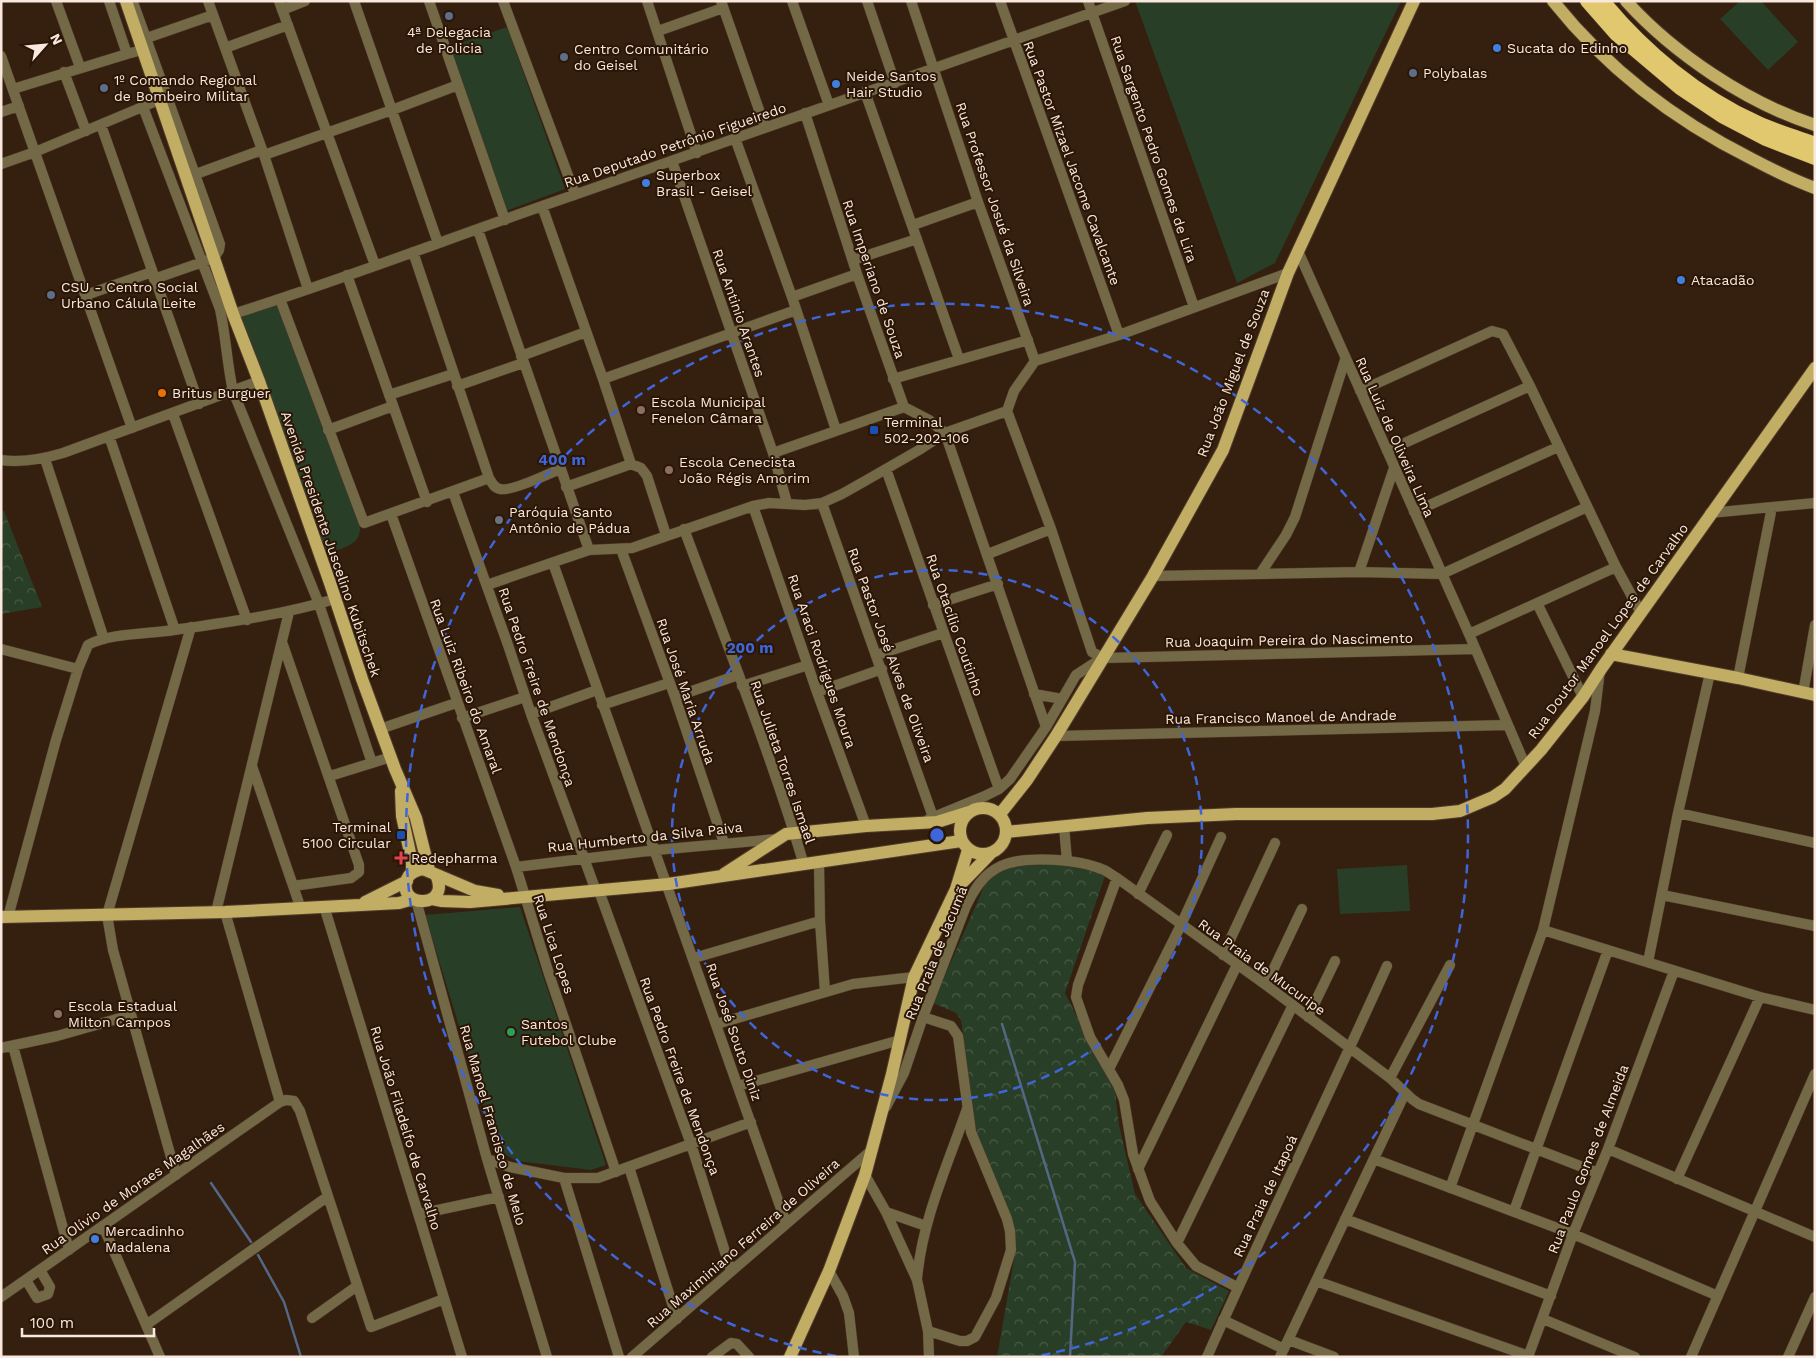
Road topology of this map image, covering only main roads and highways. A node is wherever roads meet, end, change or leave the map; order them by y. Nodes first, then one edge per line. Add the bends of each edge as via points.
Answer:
1 (126, 1) edge
2 (1414, 1) edge
3 (1554, 1) edge
4 (1587, 1) edge
5 (1603, 1) edge
6 (1626, 1) edge
7 (1815, 125) edge
8 (1815, 144) edge
9 (1815, 158) edge
10 (1815, 188) edge
11 (1815, 368) edge
12 (1611, 654) junction
13 (1809, 694) edge
14 (401, 784) junction
15 (969, 812) junction
16 (1000, 814) junction
17 (1006, 832) junction
18 (965, 846) junction
19 (990, 854) junction
20 (432, 873) junction
21 (409, 877) junction
22 (720, 877) junction
23 (956, 889) junction
24 (519, 897) junction
25 (432, 899) junction
26 (414, 900) junction
27 (363, 904) junction
28 (5, 917) edge
29 (790, 1357) edge

1 - 14 main road, Avenida Presidente Juscelino Kubitschek via 159,100 172,124 197,192 233,314
2 - 16 main road, Rua João Miguel de Souza via 1288,273 1223,450 1153,576 1056,736
3 - 10 main road via 1597,52 1646,94 1721,144
4 - 9 highway via 1616,34 1680,88 1722,116 1766,139
5 - 8 highway via 1624,26 1666,64 1711,97 1757,122
6 - 7 main road via 1671,44 1714,75 1770,107
11 - 12 main road, Rua Doutor Manoel Lopes de Carvalho
12 - 13 main road
12 - 17 main road, Rua Doutor Manoel Lopes de Carvalho via 1563,724 1505,789 1460,812 1236,814 1146,818
14 - 20 main road, Avenida Presidente Juscelino Kubitschek via 416,818
14 - 21 main road via 402,816 412,862
15 - 16 main road via 988,808
15 - 18 main road via 960,825 959,834
15 - 22 main road via 937,822 794,832 777,839
16 - 17 main road
17 - 19 main road via 1003,844
18 - 19 main road via 975,854
18 - 22 main road
18 - 23 main road
19 - 23 main road
20 - 21 main road via 423,869
20 - 24 main road via 475,891
20 - 25 main road via 439,888
21 - 26 main road via 406,887
21 - 27 main road
22 - 24 main road
23 - 29 main road via 914,977 865,1175 829,1271
24 - 25 main road via 470,902
25 - 26 main road via 424,902
26 - 27 main road
27 - 28 main road via 221,912

